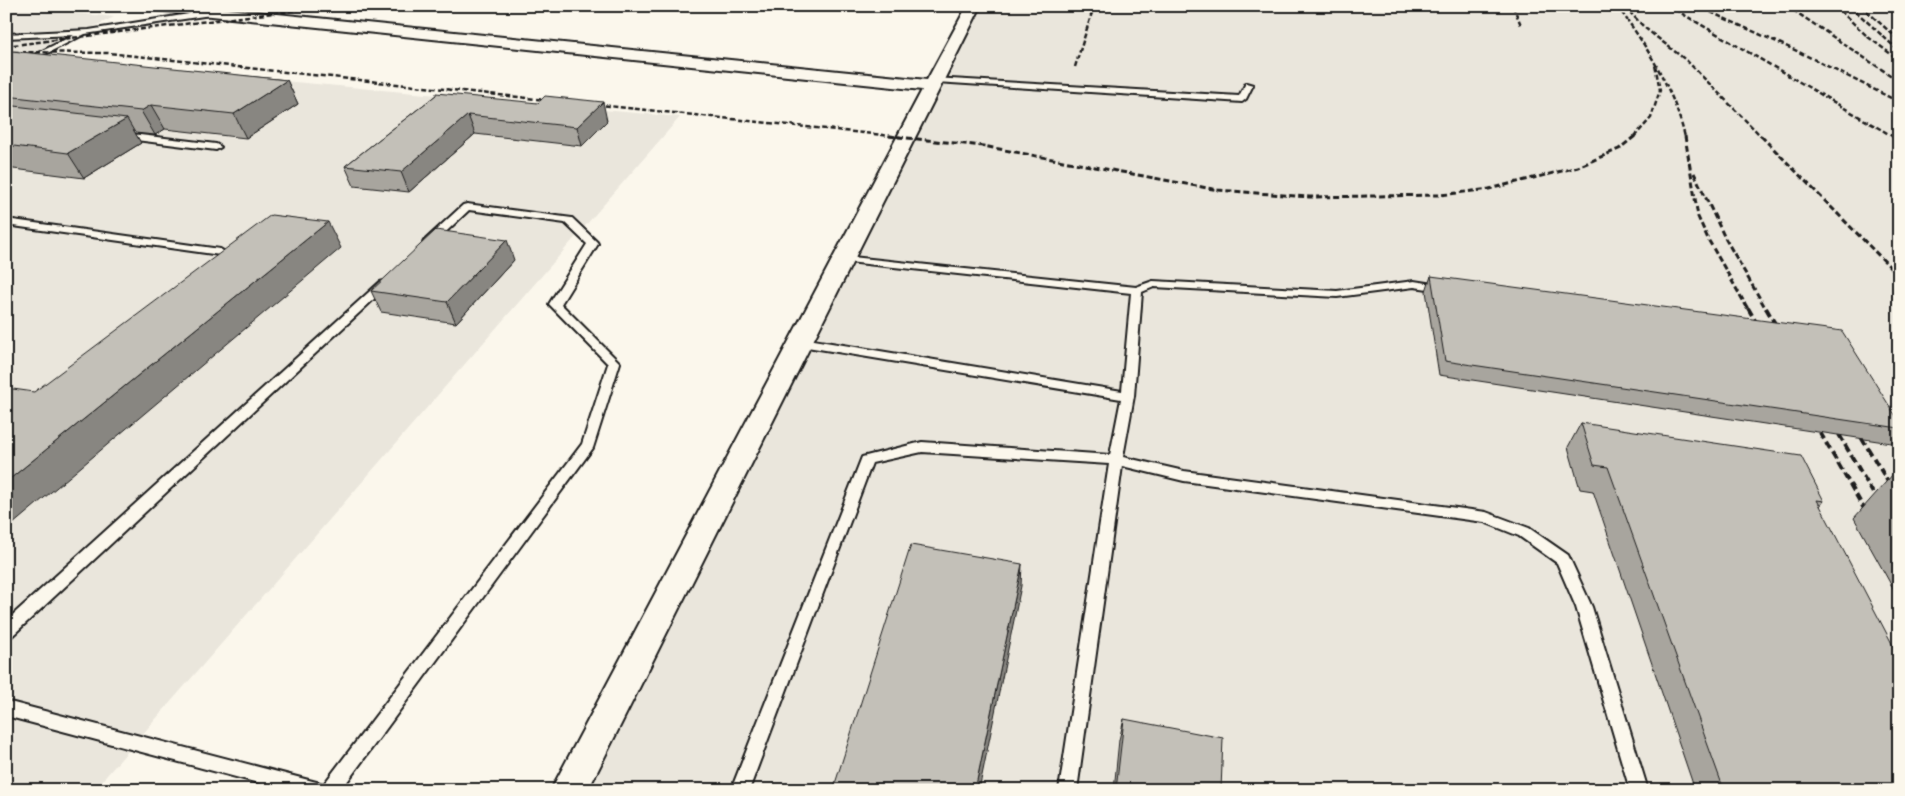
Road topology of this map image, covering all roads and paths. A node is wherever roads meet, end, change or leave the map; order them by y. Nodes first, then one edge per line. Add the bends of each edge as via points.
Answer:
1 (154, 6) edge
2 (974, 6) edge
3 (214, 12) junction
4 (89, 32) junction
5 (6, 36) edge
6 (6, 72) edge
7 (934, 83) junction
8 (1249, 85) dead end
9 (111, 135) edge
10 (216, 148) dead end
11 (6, 222) edge
12 (220, 252) edge
13 (416, 254) edge
14 (843, 259) junction
15 (394, 275) edge
16 (1453, 289) edge
17 (1137, 290) junction
18 (801, 342) junction
19 (1128, 396) junction
20 (1116, 460) junction
21 (6, 632) edge
22 (6, 708) edge
23 (318, 790) edge
24 (330, 790) edge
25 (569, 790) edge
26 (740, 790) edge
27 (1068, 790) edge
28 (1639, 790) edge

1 - 3 street
2 - 7 street
3 - 4 lane
3 - 7 street
4 - 5 lane
4 - 6 lane
7 - 8 lane via 1242,99
7 - 14 street
9 - 10 lane
11 - 12 lane
13 - 24 lane via 467,207 568,220 593,244 555,304 614,363 588,445
14 - 17 lane
14 - 18 street
15 - 21 lane
16 - 17 lane via 1414,284 1337,294 1153,284
17 - 19 lane
18 - 19 lane
18 - 25 street
19 - 20 lane
20 - 26 lane via 922,447 867,460
20 - 27 lane
20 - 28 lane via 1184,476 1486,517 1524,532 1563,559 1584,607
22 - 23 lane

